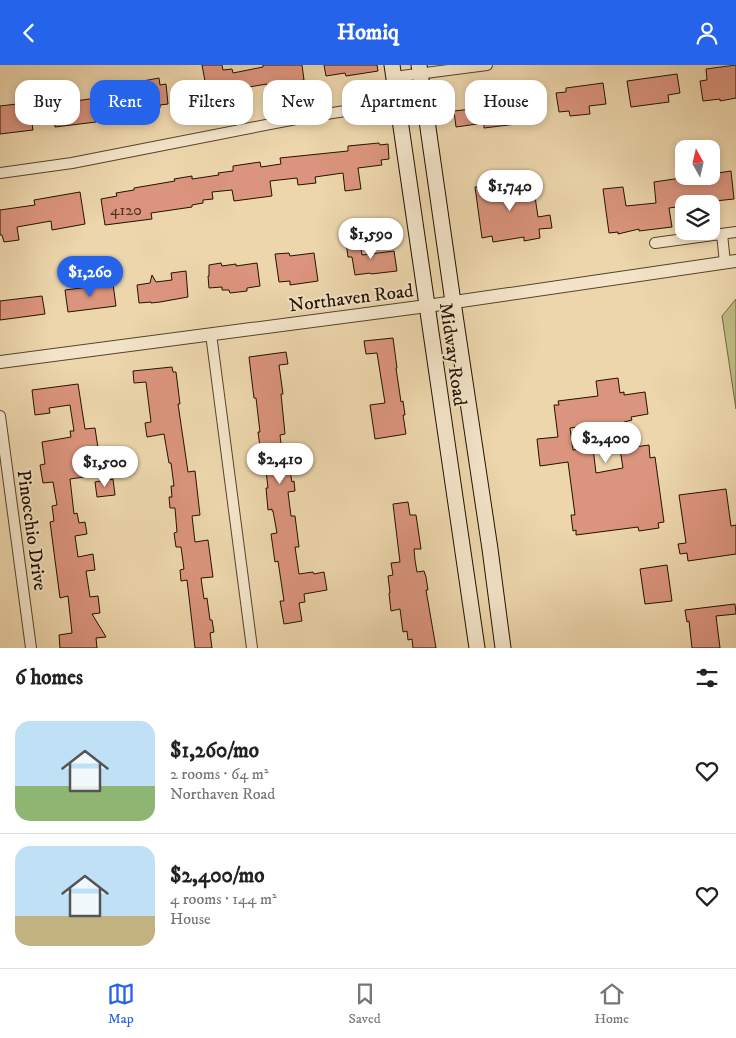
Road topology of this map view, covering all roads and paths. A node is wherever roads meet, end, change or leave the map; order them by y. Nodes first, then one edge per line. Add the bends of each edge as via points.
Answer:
1 (486, 65) edge
2 (420, 69) edge
3 (393, 71) edge
4 (342, 111) edge
5 (401, 125) edge
6 (428, 125) edge
7 (0, 173) edge
8 (736, 232) edge
9 (722, 234) junction
10 (655, 243) dead end
11 (730, 262) edge
12 (453, 302) junction
13 (427, 306) junction
14 (211, 334) junction
15 (0, 361) edge
16 (0, 416) edge
17 (31, 648) edge
18 (252, 648) edge
19 (477, 648) edge
20 (503, 648) edge

1 - 2 street
2 - 3 street
4 - 7 street via 72,163
5 - 13 main road, Midway Road
6 - 12 main road, Midway Road
8 - 9 street
9 - 10 street
9 - 11 street
11 - 12 street, Northaven Road
12 - 13 street, Northaven Road
12 - 20 main road, Midway Road
13 - 14 street, Northaven Road
13 - 19 main road, Midway Road
14 - 15 street, Northaven Road
14 - 18 street
16 - 17 street, Pinocchio Drive

